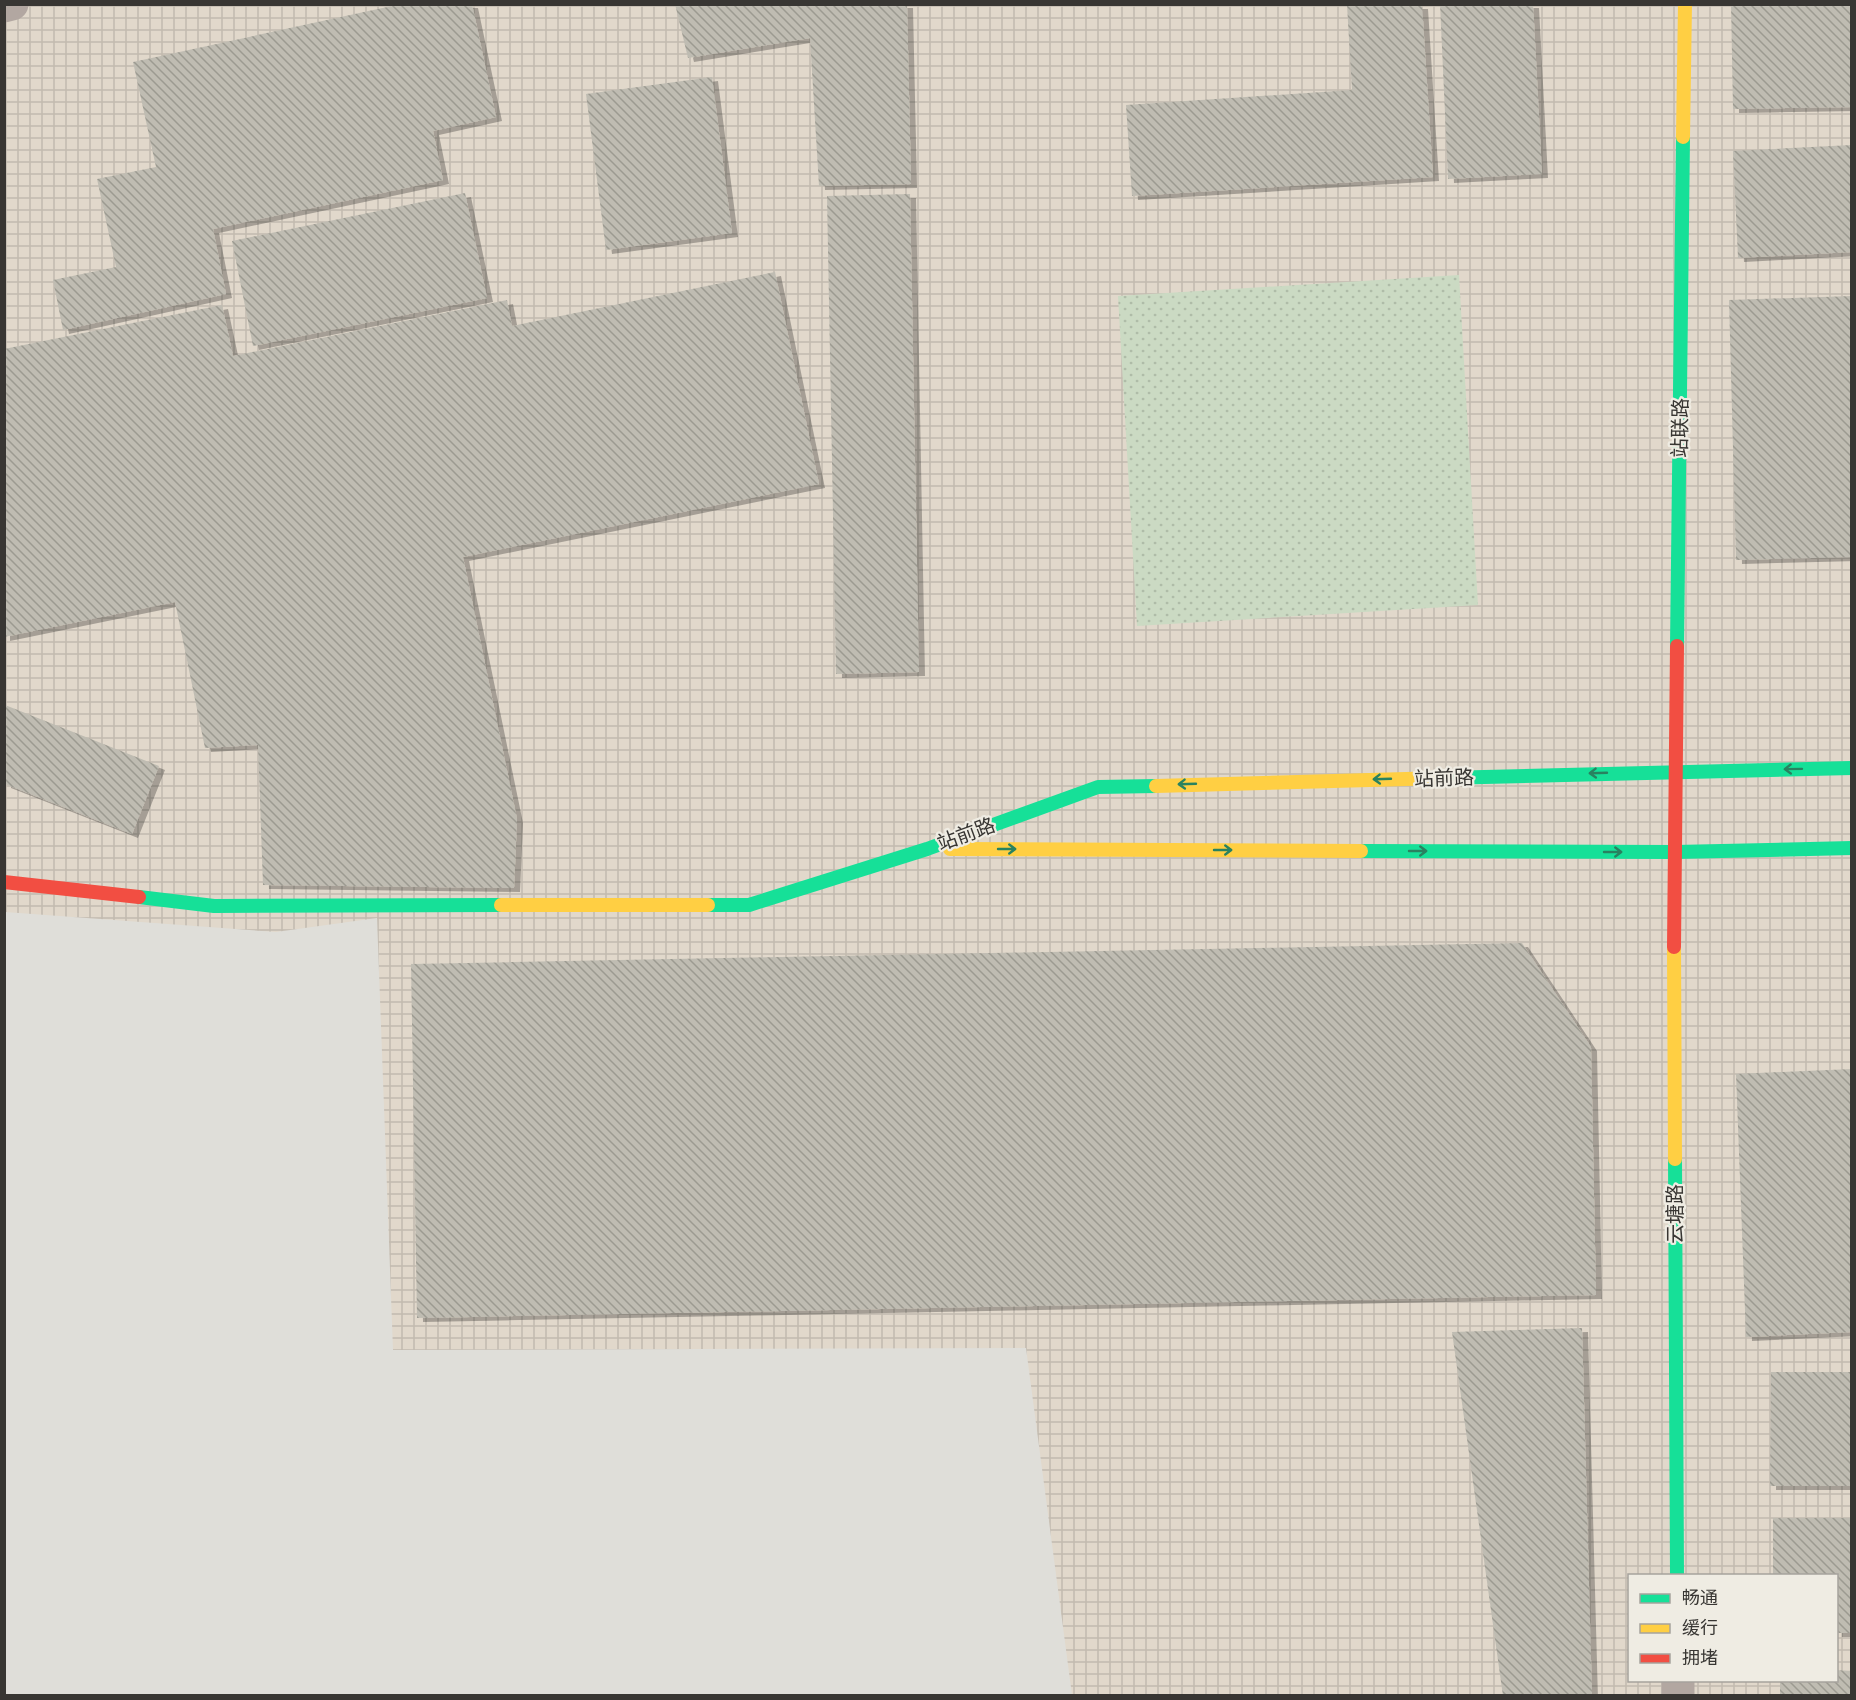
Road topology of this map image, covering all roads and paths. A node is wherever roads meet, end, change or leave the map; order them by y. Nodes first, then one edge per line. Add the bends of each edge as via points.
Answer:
1 (12, 4) edge
2 (1685, 4) edge
3 (4, 6) edge
4 (1851, 768) edge
5 (1676, 771) junction
6 (1851, 848) edge
7 (927, 849) junction
8 (1675, 852) junction
9 (4, 882) edge
10 (1677, 1574) edge

1 - 3 street
2 - 5 street, 站联路
4 -> 5 street, 站前路
5 -> 7 street, 站前路 via 1098,787
5 - 8 street, 站联路
6 - 8 street, 站前路
7 -> 8 street, 站前路
7 - 9 street via 749,905 214,906
8 - 10 street, 云塘路

